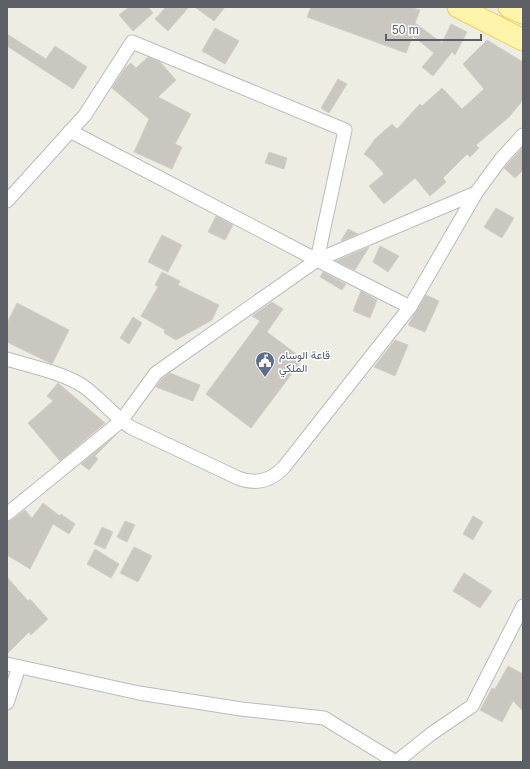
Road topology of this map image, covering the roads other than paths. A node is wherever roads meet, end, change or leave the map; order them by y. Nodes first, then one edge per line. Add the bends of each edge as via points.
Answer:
1 (458, 7) edge
2 (509, 7) edge
3 (523, 14) edge
4 (523, 40) edge
5 (70, 132) junction
6 (523, 135) edge
7 (476, 193) junction
8 (7, 201) edge
9 (317, 260) junction
10 (410, 307) junction
11 (7, 359) edge
12 (121, 421) junction
13 (7, 514) edge
14 (523, 606) edge
15 (13, 665) edge
16 (7, 703) edge

1 - 4 main road
2 - 3 main road
5 - 8 street
5 - 9 street
5 - 9 street via 85,115 132,42 345,130
6 - 7 street via 500,159
7 - 9 street
7 - 10 street
9 - 10 street
9 - 12 street via 156,373
10 - 12 street via 284,467 268,479 257,482 244,480 139,432
11 - 12 street via 78,383
12 - 13 street
14 - 15 street via 472,706 396,762 324,718 241,709 139,693
15 - 16 street

